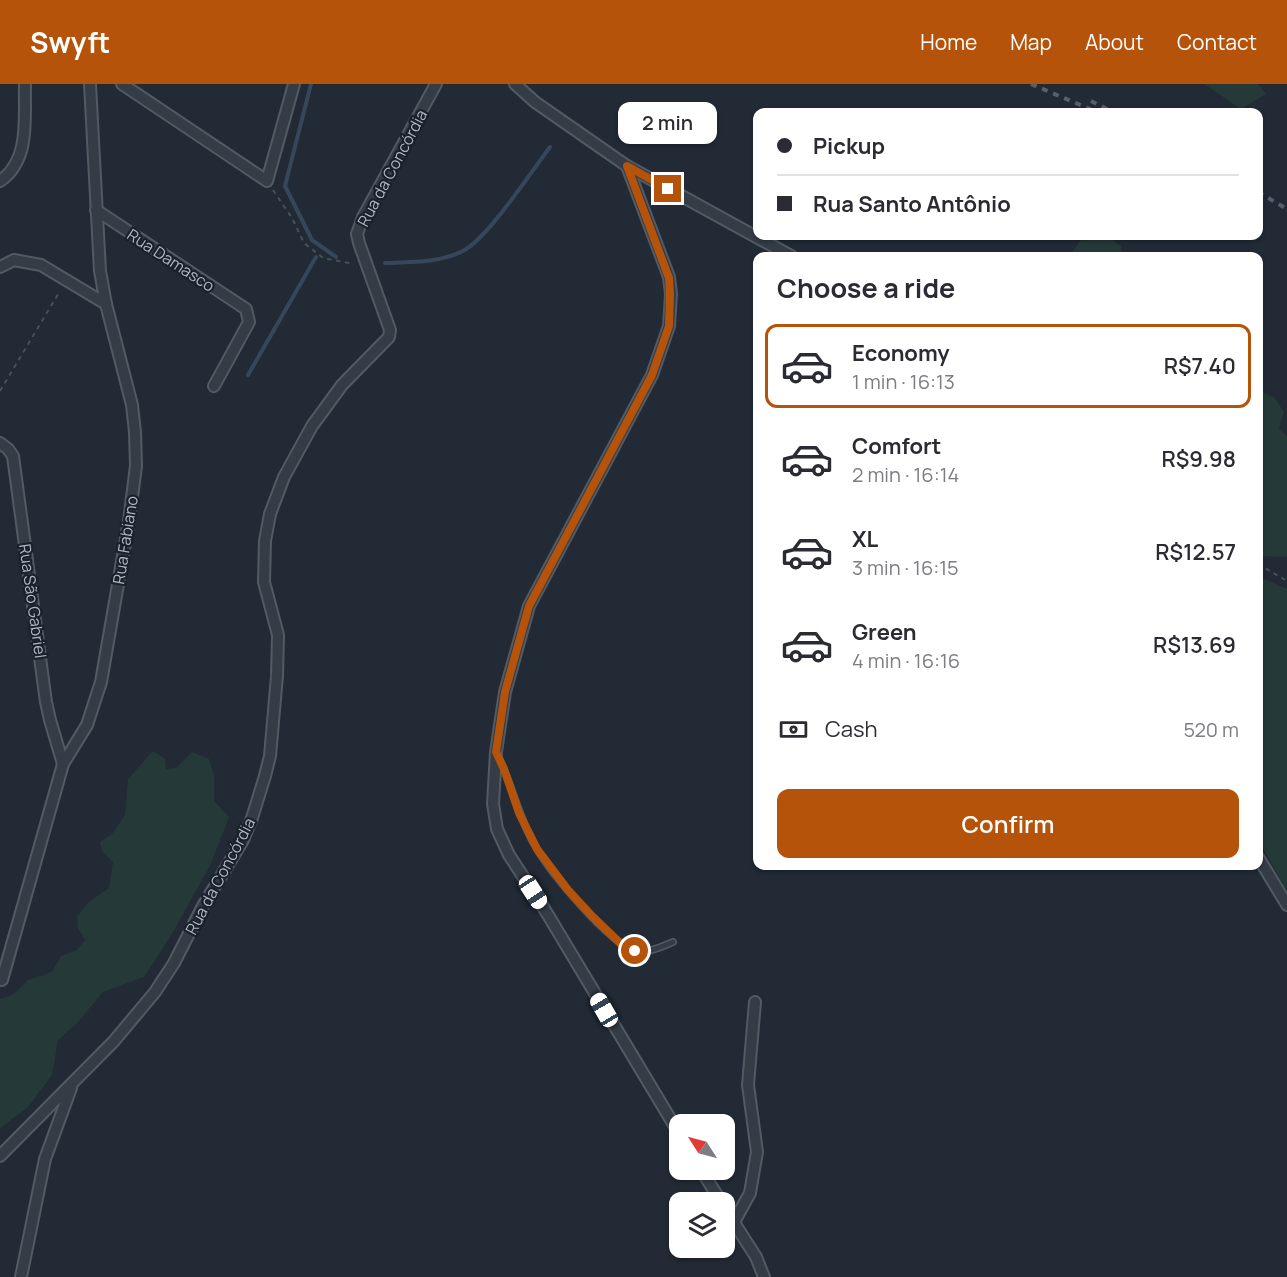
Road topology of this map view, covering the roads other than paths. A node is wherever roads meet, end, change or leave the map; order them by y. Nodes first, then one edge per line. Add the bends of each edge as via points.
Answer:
1 (25, 84) edge
2 (90, 84) edge
3 (122, 84) edge
4 (294, 84) edge
5 (436, 84) edge
6 (515, 84) edge
7 (627, 166) junction
8 (0, 181) edge
9 (96, 210) junction
10 (753, 235) edge
11 (762, 240) edge
12 (784, 252) edge
13 (0, 267) edge
14 (106, 304) junction
15 (214, 386) dead end
16 (0, 443) edge
17 (496, 752) junction
18 (63, 764) junction
19 (1263, 865) edge
20 (1287, 905) edge
21 (673, 942) dead end
22 (2, 980) dead end
23 (755, 1002) dead end
24 (72, 1085) junction
25 (669, 1117) edge
26 (0, 1156) edge
27 (735, 1220) edge
28 (735, 1224) edge
29 (21, 1277) edge
30 (764, 1277) edge

1 - 8 street via 20,159
2 - 9 street, Rua Fabiano
3 - 4 street via 267,181
5 - 24 street, Rua da Concórdia via 357,234 390,330 389,337 342,385 312,426 284,477 267,526 264,582 278,635 277,676 270,756 260,796 243,840 174,963 155,992
6 - 7 street
7 - 10 street
7 - 17 street via 669,278 669,326 652,375 529,606 505,692
9 - 14 street, Rua Fabiano
9 - 15 street, Rua Damasco via 246,309 249,322
11 - 12 street
13 - 14 street via 14,260 41,265
14 - 18 street, Rua Fabiano via 132,405 135,466 101,681 87,725
16 - 18 street, Rua São Gabriel via 13,456 46,702
17 - 21 lane via 537,849 584,907 621,944 635,951 652,951
17 - 25 street via 493,804 505,848
18 - 22 street, Rua Fabiano
19 - 20 street
23 - 27 street via 748,1085 757,1152 750,1193
24 - 26 street
24 - 29 street via 45,1159
28 - 30 street

